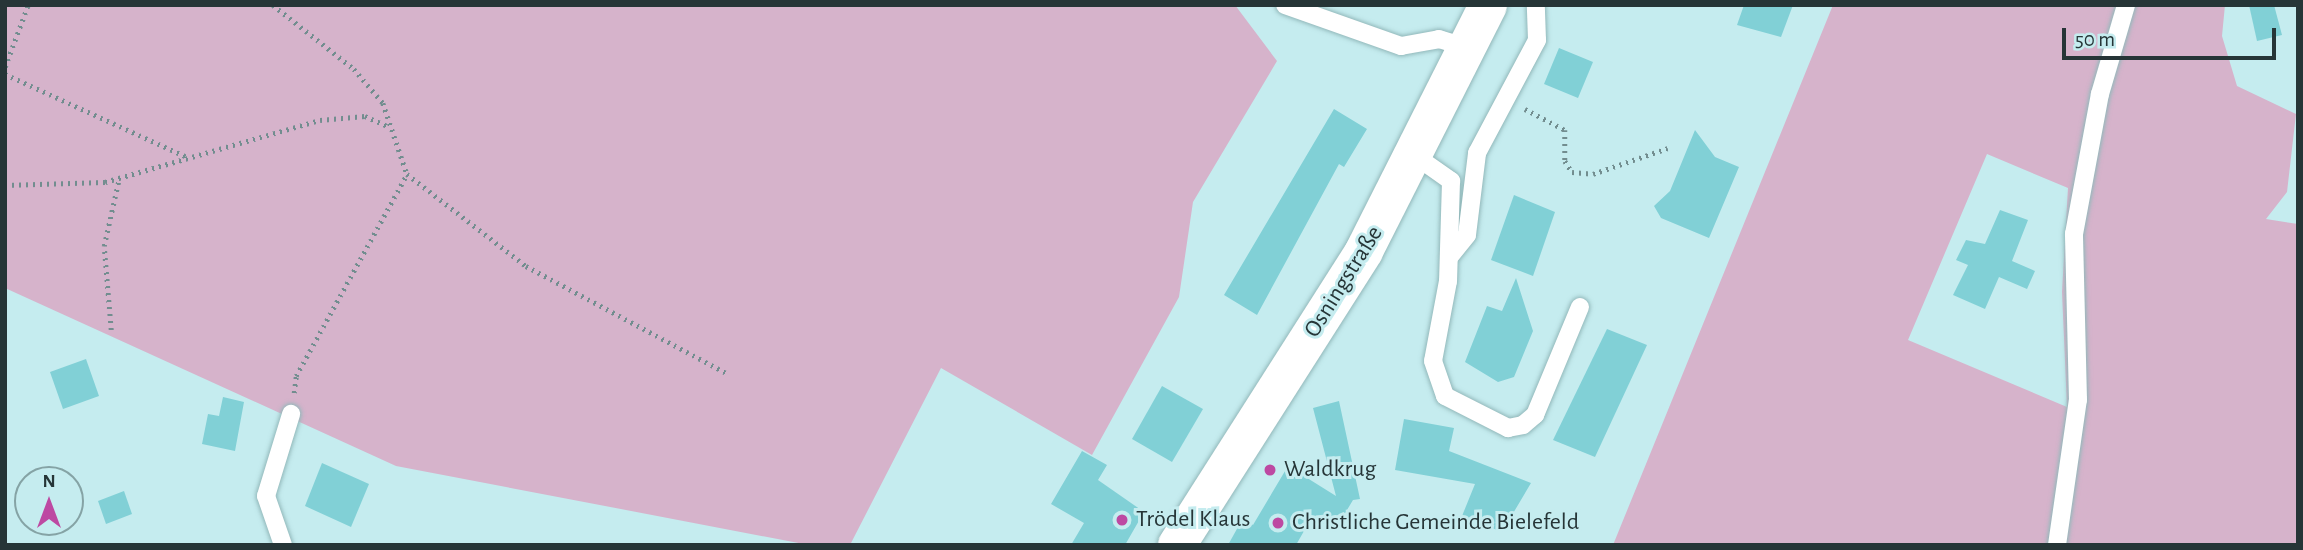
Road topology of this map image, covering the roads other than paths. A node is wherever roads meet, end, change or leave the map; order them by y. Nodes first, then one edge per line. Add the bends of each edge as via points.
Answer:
1 (1285, 5) edge
2 (1488, 5) edge
3 (1536, 5) edge
4 (2126, 5) edge
5 (1469, 48) junction
6 (1417, 157) junction
7 (1450, 256) junction
8 (1580, 307) dead end
9 (291, 414) road end
10 (283, 545) edge
11 (1177, 545) edge
12 (2057, 545) edge

1 - 5 lane via 1401,46 1439,39
2 - 5 main road, Osningstraße
3 - 7 lane via 1537,40 1477,153 1467,235
4 - 12 lane via 2097,107 2074,234 2078,400
5 - 6 main road, Osningstraße
6 - 7 lane via 1451,181
6 - 11 main road, Osningstraße via 1364,251
7 - 8 lane via 1433,361 1437,381 1457,404 1508,428 1535,415
9 - 10 lane via 266,496

